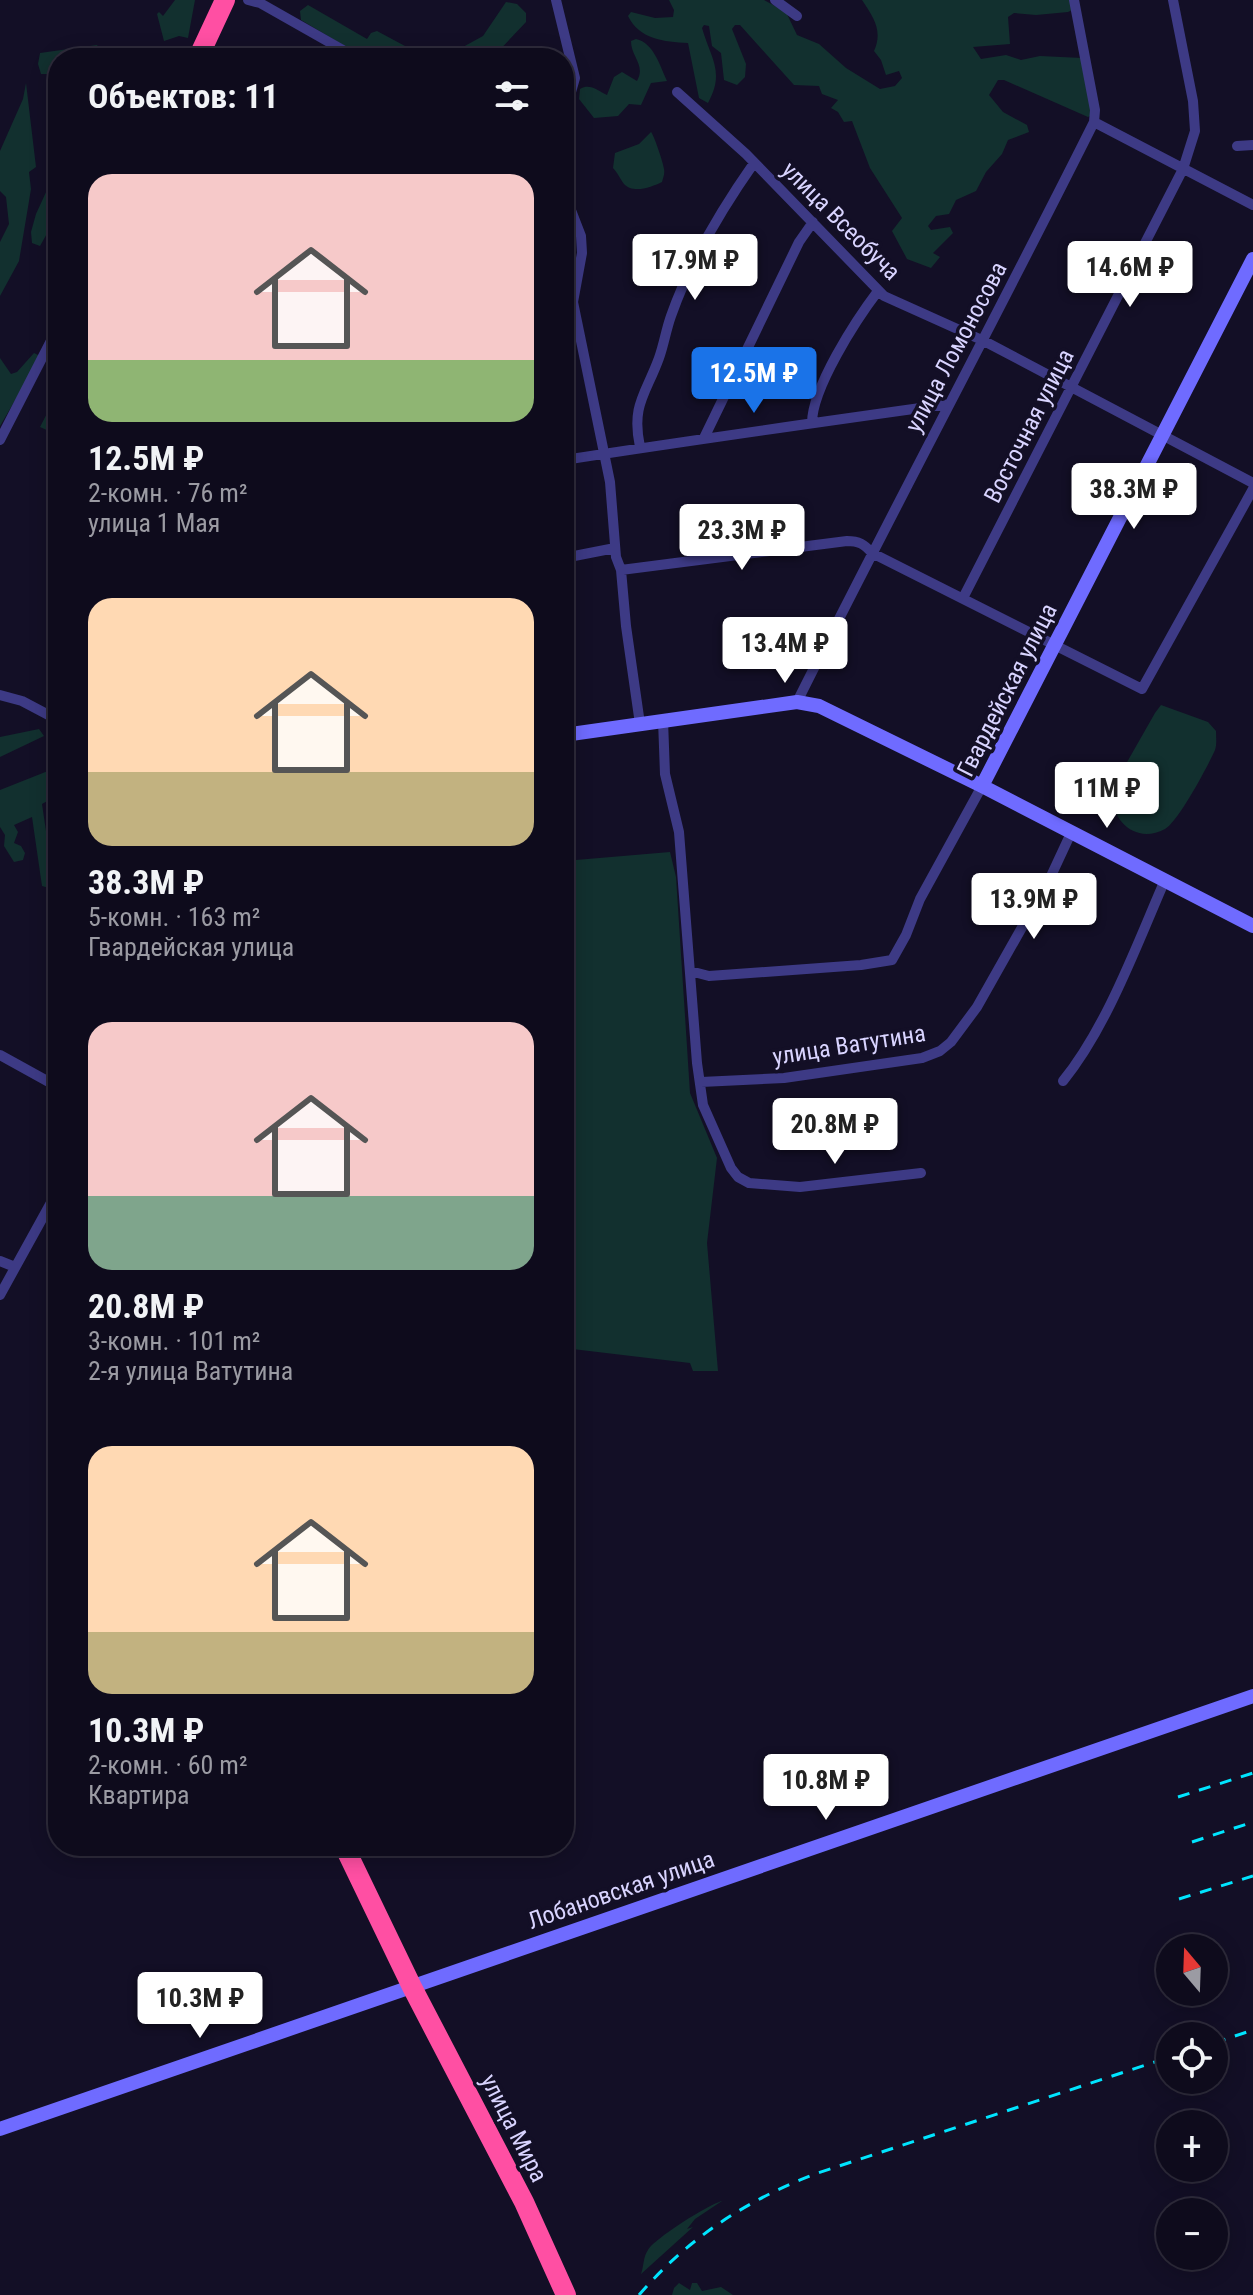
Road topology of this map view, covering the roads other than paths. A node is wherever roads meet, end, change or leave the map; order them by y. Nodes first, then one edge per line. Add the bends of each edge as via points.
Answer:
1 (225, 0) edge
2 (248, 0) edge
3 (556, 0) edge
4 (775, 0) edge
5 (1074, 0) edge
6 (1173, 0) edge
7 (797, 16) dead end
8 (203, 48) edge
9 (339, 48) edge
10 (570, 48) edge
11 (677, 92) dead end
12 (1094, 122) junction
13 (1253, 145) edge
14 (1237, 146) dead end
15 (754, 163) junction
16 (1183, 169) junction
17 (1253, 205) edge
18 (574, 218) edge
19 (813, 222) junction
20 (1253, 259) edge
21 (878, 291) junction
22 (574, 297) edge
23 (574, 307) edge
24 (984, 341) junction
25 (48, 346) edge
26 (1072, 387) junction
27 (949, 404) junction
28 (812, 423) junction
29 (1163, 434) junction
30 (704, 438) junction
31 (0, 440) edge
32 (640, 447) junction
33 (605, 453) junction
34 (574, 458) edge
35 (1253, 483) edge
36 (1253, 489) edge
37 (615, 548) junction
38 (872, 553) junction
39 (574, 556) edge
40 (621, 570) junction
41 (963, 598) junction
42 (1054, 646) junction
43 (0, 695) edge
44 (797, 702) junction
45 (48, 715) edge
46 (663, 720) junction
47 (640, 724) junction
48 (574, 734) edge
49 (982, 786) junction
50 (1071, 833) junction
51 (1165, 880) junction
52 (1253, 926) edge
53 (690, 971) junction
54 (0, 1055) edge
55 (48, 1081) edge
56 (1063, 1081) dead end
57 (701, 1082) junction
58 (921, 1173) dead end
59 (48, 1208) edge
60 (0, 1261) edge
61 (15, 1267) junction
62 (0, 1295) edge
63 (1253, 1696) edge
64 (349, 1856) edge
65 (412, 1987) junction
66 (0, 2129) edge
67 (566, 2295) edge

1 - 8 highway
2 - 9 street
3 - 10 street
4 - 7 street
5 - 12 street
6 - 16 street, Восточная улица via 1195,131
11 - 15 street, улица Всеобуча
12 - 16 street
12 - 24 street, улица Ломоносова
13 - 14 street
15 - 19 street, улица Всеобуча
15 - 32 street via 723,208 671,316 641,394 636,427
16 - 17 street
16 - 26 street, Восточная улица
18 - 22 street via 582,253
19 - 21 street, улица Всеобуча
19 - 30 street
20 - 29 street, Гвардейская улица
21 - 24 street, улица Всеобуча
21 - 28 street via 817,395
23 - 33 street
24 - 26 street, улица Всеобуча
24 - 27 street, улица Ломоносова
25 - 31 street
26 - 29 street, улица Всеобуча
26 - 41 street, Восточная улица
27 - 28 street
27 - 38 street, улица Ломоносова
28 - 30 street
29 - 35 street, улица Всеобуча
29 - 42 street, Гвардейская улица
30 - 32 street
32 - 33 street
33 - 34 street
33 - 37 street
36 - 42 street via 1142,689
37 - 39 street
37 - 40 street
38 - 40 street via 863,544 847,541
38 - 41 street
38 - 44 street, улица Ломоносова
40 - 47 street
41 - 42 street
42 - 49 street, Гвардейская улица
43 - 45 street
44 - 46 street
44 - 49 street via 819,706
46 - 47 street
46 - 53 street
47 - 48 street
49 - 50 street
49 - 53 street, Гвардейская улица via 892,960 709,976
50 - 51 street
50 - 57 street, улица Ватутина via 977,1007 940,1051 784,1078
51 - 52 street
51 - 56 street via 1111,1000
53 - 57 street
54 - 55 street
57 - 58 street via 709,1123 731,1168 749,1183 800,1187
59 - 61 street
60 - 61 street
61 - 62 street
63 - 65 street, Лобановская улица
64 - 65 highway, улица Мира
65 - 66 street, Лобановская улица
65 - 67 highway, улица Мира

